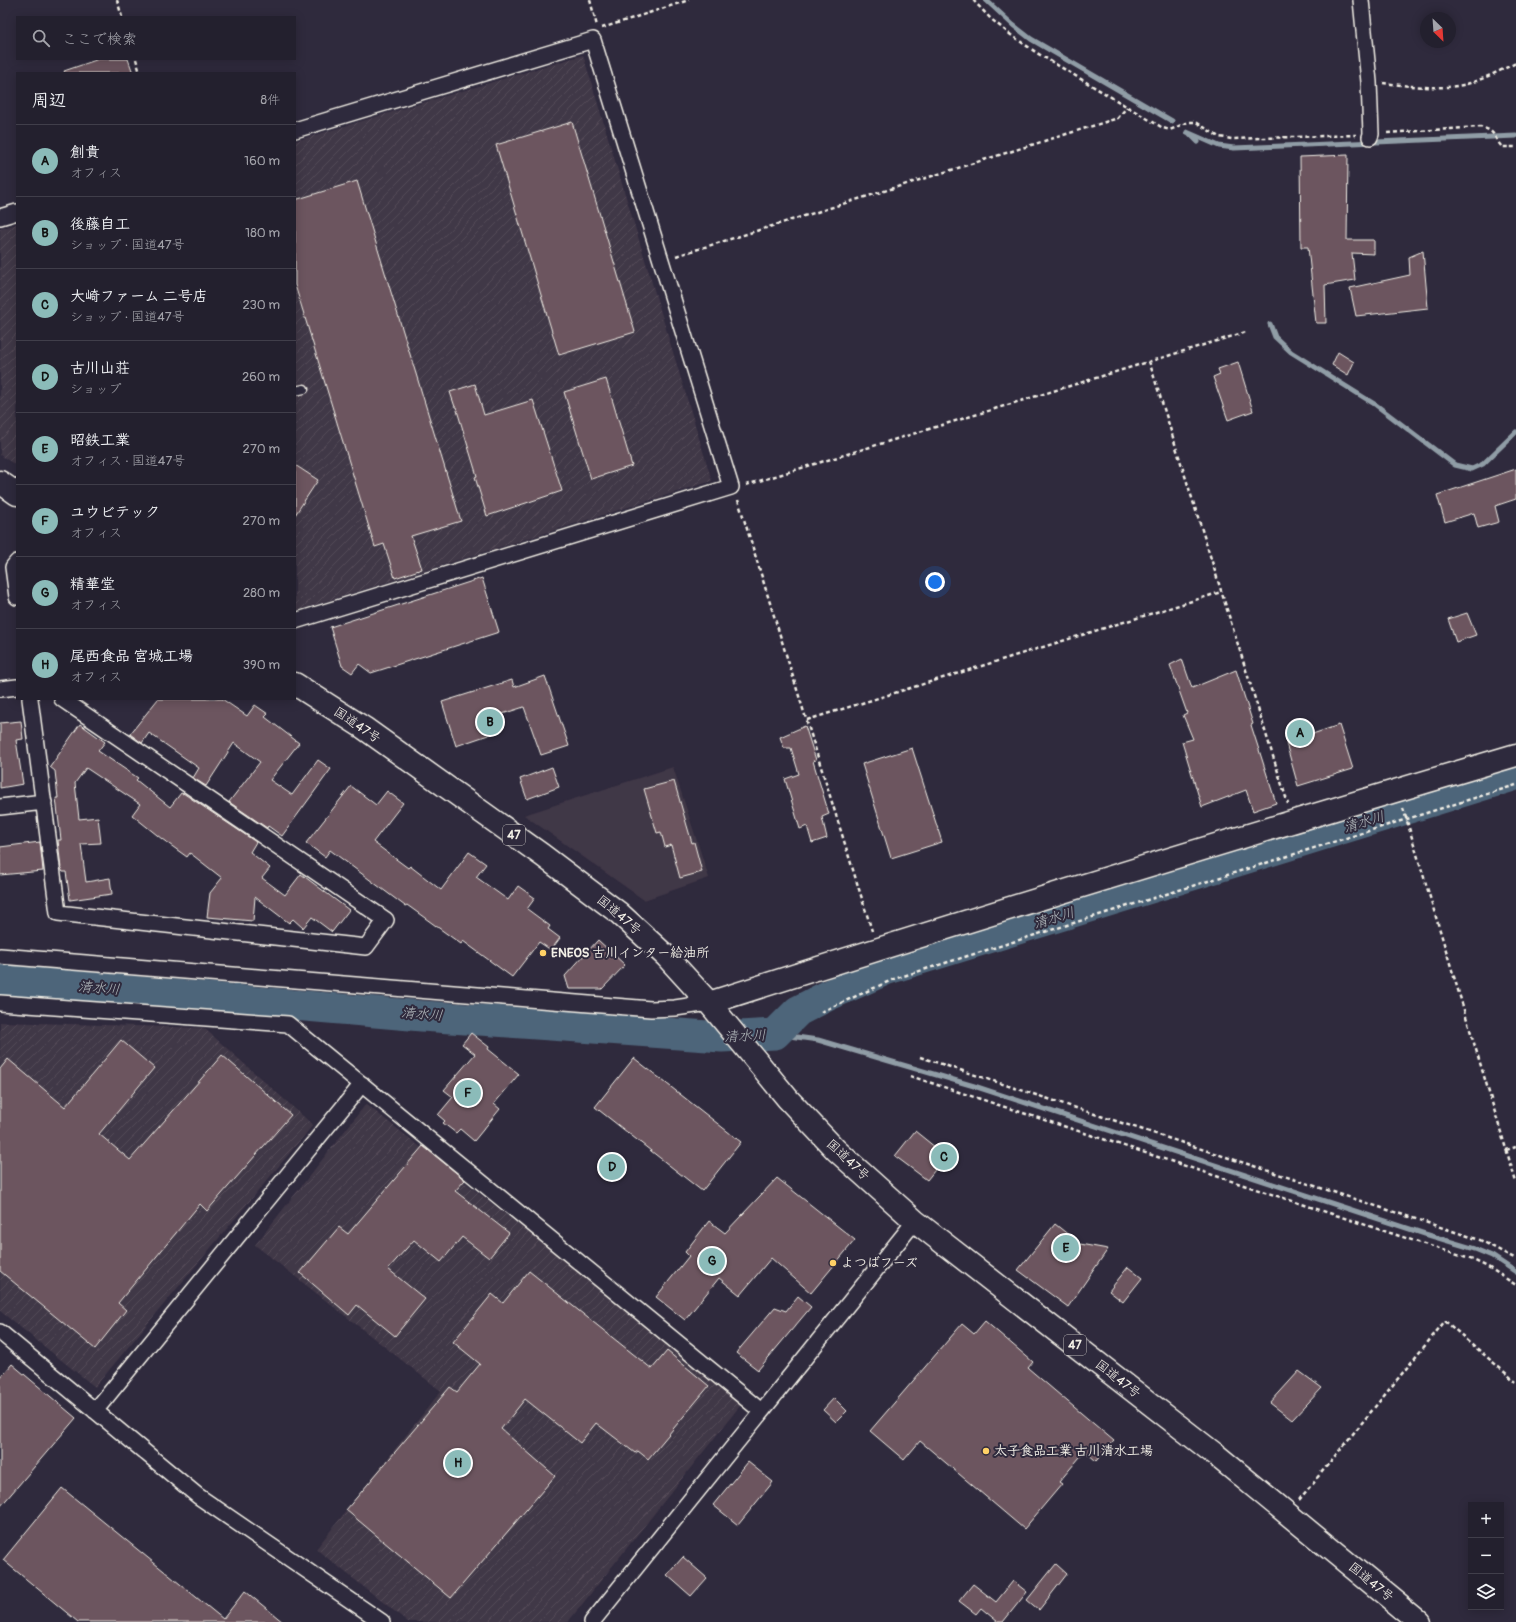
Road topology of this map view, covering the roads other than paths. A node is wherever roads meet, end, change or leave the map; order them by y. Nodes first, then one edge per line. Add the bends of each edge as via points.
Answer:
1 (1361, 0) edge
2 (296, 130) edge
3 (1370, 136) road end
4 (16, 212) edge
5 (0, 217) edge
6 (304, 388) dead end
7 (296, 391) edge
8 (0, 482) edge
9 (16, 493) edge
10 (10, 566) edge
11 (16, 593) edge
12 (296, 621) edge
13 (296, 685) edge
14 (16, 687) edge
15 (0, 689) edge
16 (30, 700) edge
17 (63, 700) edge
18 (1516, 755) edge
19 (44, 802) junction
20 (0, 808) edge
21 (0, 956) edge
22 (0, 1003) edge
23 (711, 1006) junction
24 (362, 1084) junction
25 (915, 1221) junction
26 (0, 1332) edge
27 (95, 1411) junction
28 (761, 1412) junction
29 (382, 1622) edge
30 (592, 1622) edge
31 (1419, 1622) edge

1 - 3 street via 1369,82
2 - 12 street via 594,40 733,488
4 - 5 street
6 - 7 lane
8 - 9 main road
10 - 11 street
13 - 23 main road, 国道47号 / 47 via 370,733 542,854 619,913 667,957
14 - 15 street
16 - 19 street
17 - 19 street via 386,920 366,947 58,913
18 - 23 main road via 877,949
19 - 20 street
21 - 23 street via 651,1009
22 - 24 street via 288,1024
23 - 25 main road, 国道47号 / 47 via 788,1099 836,1150
24 - 27 street
24 - 28 street
25 - 28 street
25 - 31 main road, 国道47号 / 47 via 1216,1455
26 - 27 street
27 - 29 street via 198,1496
28 - 30 street

